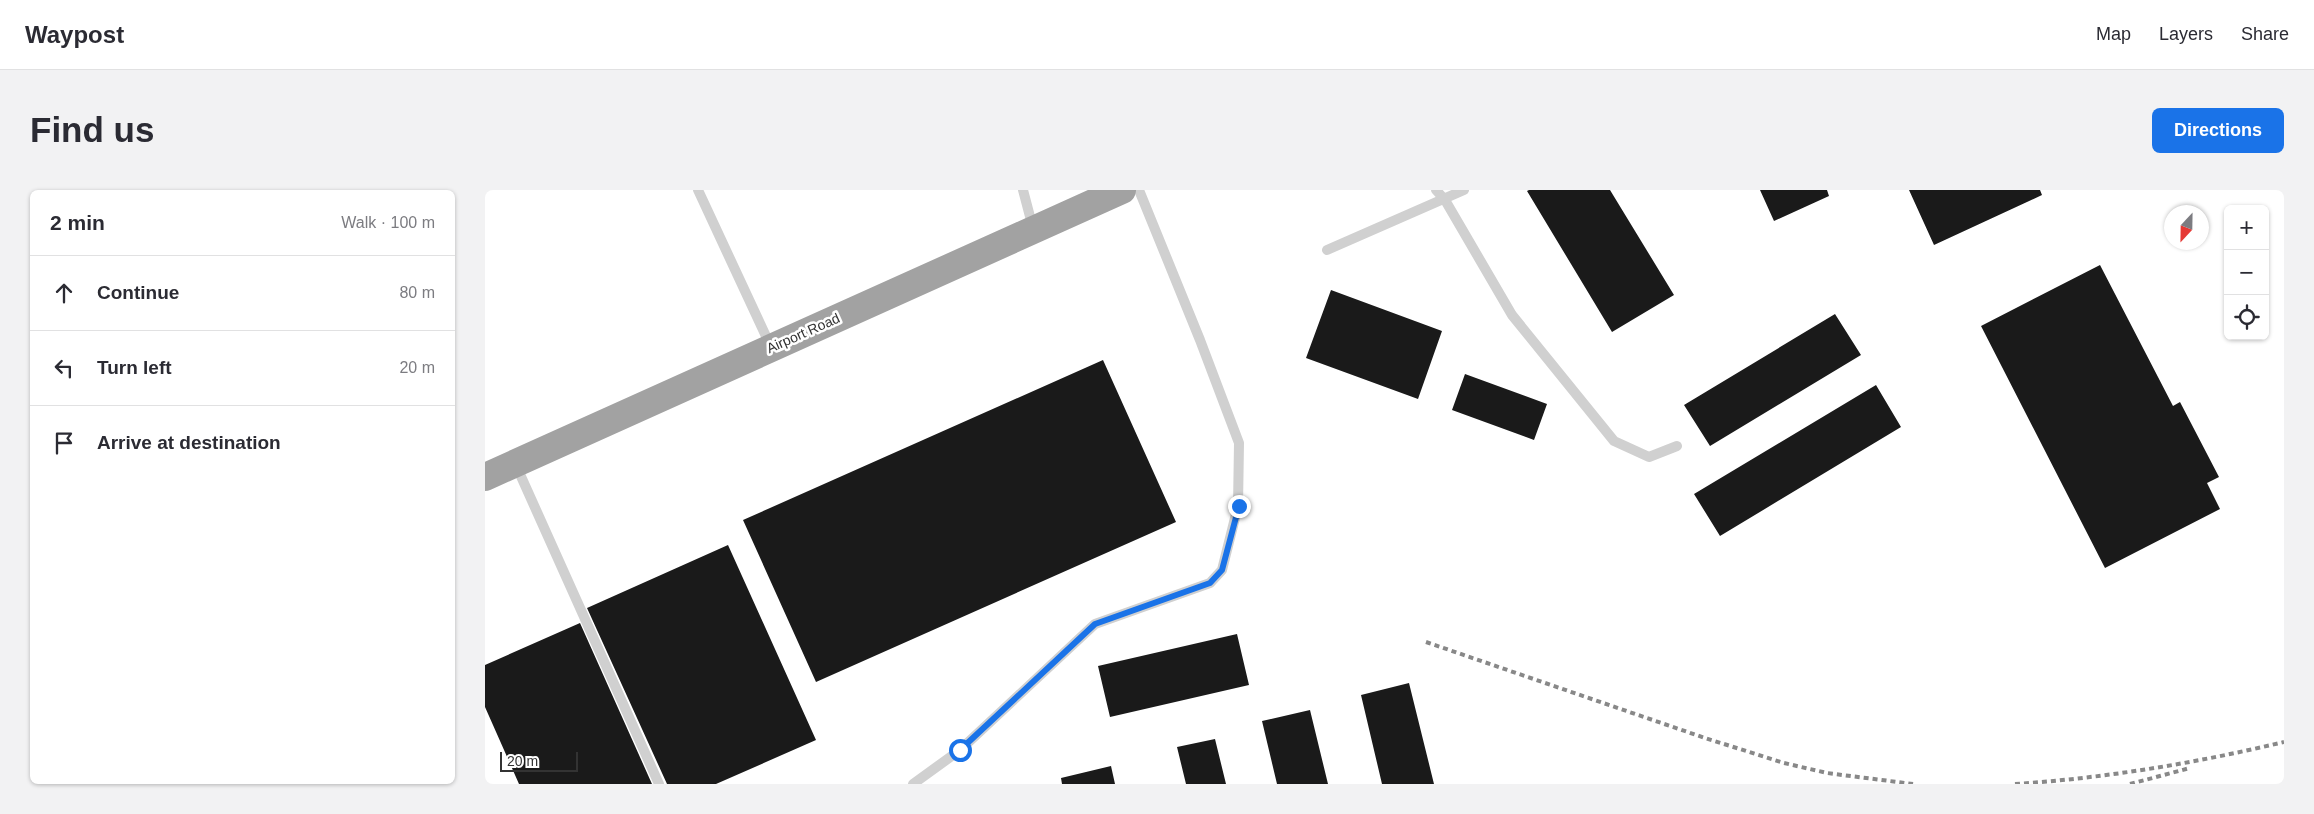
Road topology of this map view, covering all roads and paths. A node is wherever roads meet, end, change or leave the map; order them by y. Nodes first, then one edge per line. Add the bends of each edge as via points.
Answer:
1 (698, 190) edge
2 (1023, 190) edge
3 (1122, 190) edge
4 (1139, 190) edge
5 (1436, 190) edge
6 (1464, 190) edge
7 (1445, 200) junction
8 (1033, 230) junction
9 (1327, 250) dead end
10 (771, 348) junction
11 (1677, 446) dead end
12 (515, 463) junction
13 (485, 477) edge
14 (659, 784) edge
15 (913, 784) edge

1 - 10 lane
2 - 8 lane
3 - 8 highway, Airport Road
4 - 15 lane via 1201,340 1239,443 1239,506 1222,570 1210,583 1095,624 960,750
5 - 7 lane
6 - 7 lane
7 - 9 lane
7 - 11 lane via 1512,315 1614,441 1649,457
8 - 10 highway, Airport Road
10 - 12 highway, Airport Road
12 - 13 highway, Airport Road
12 - 14 lane

